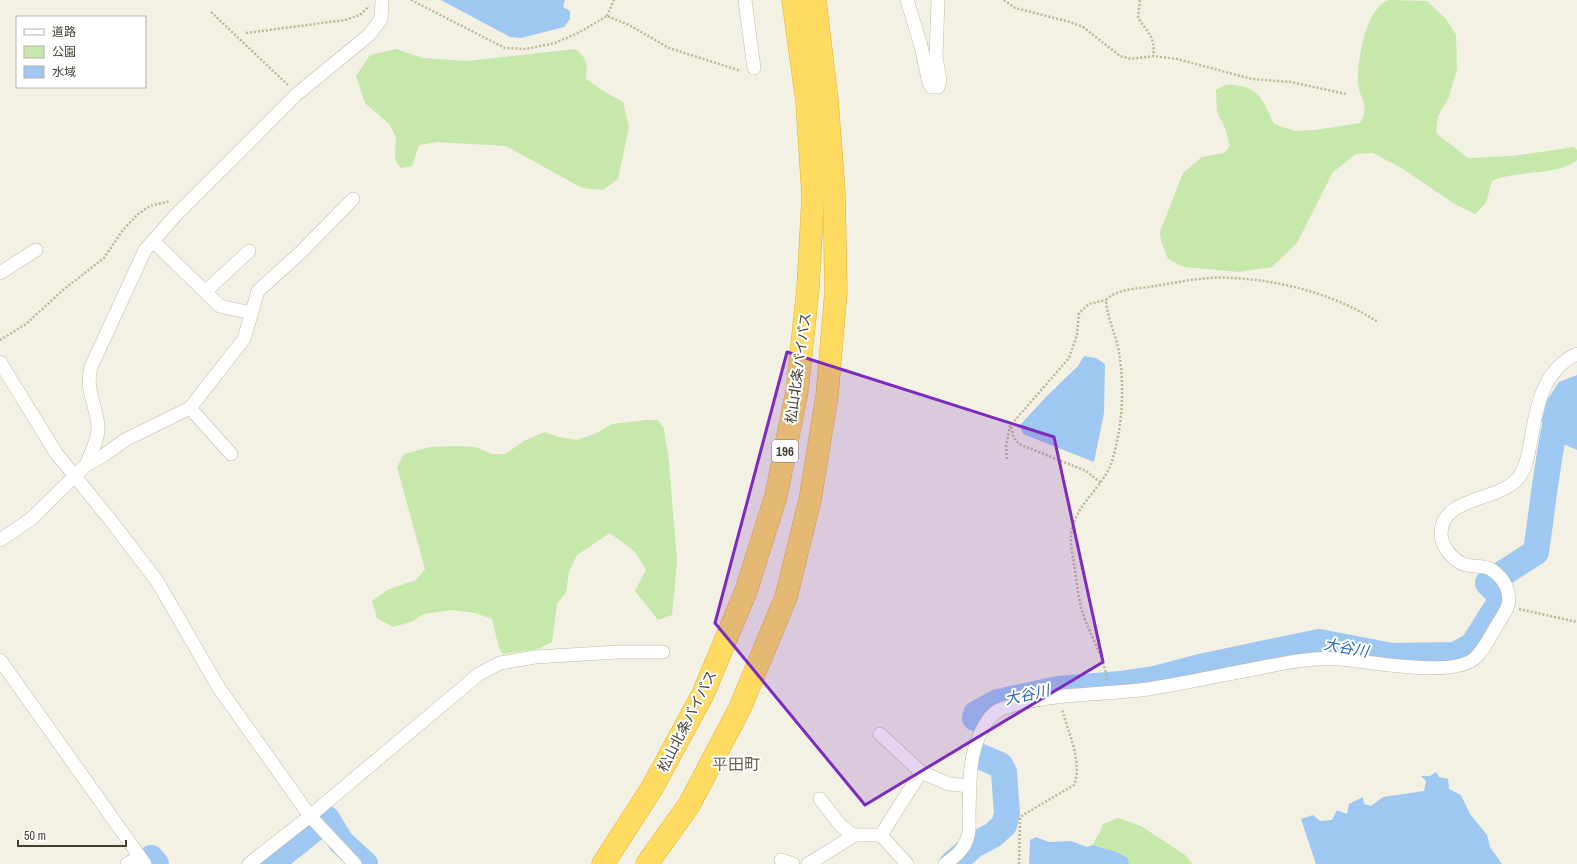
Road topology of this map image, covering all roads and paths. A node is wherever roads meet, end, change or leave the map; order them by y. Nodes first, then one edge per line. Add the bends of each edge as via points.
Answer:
1 (373, 0) edge
2 (382, 0) edge
3 (411, 0) edge
4 (614, 0) edge
5 (745, 0) edge
6 (793, 0) edge
7 (815, 0) edge
8 (907, 0) edge
9 (938, 0) edge
10 (1004, 0) edge
11 (1140, 0) edge
12 (211, 12) dead end
13 (607, 16) junction
14 (246, 33) dead end
15 (1153, 56) junction
16 (754, 68) joint
17 (297, 94) junction
18 (1346, 94) dead end
19 (353, 199) dead end
20 (191, 201) junction
21 (153, 241) junction
22 (36, 250) dead end
23 (249, 251) dead end
24 (0, 273) edge
25 (205, 292) junction
26 (1106, 300) junction
27 (250, 313) junction
28 (1378, 322) dead end
29 (0, 340) edge
30 (1577, 354) edge
31 (0, 362) edge
32 (190, 408) junction
33 (1010, 426) junction
34 (230, 454) dead end
35 (1007, 459) dead end
36 (86, 465) junction
37 (73, 476) junction
38 (1101, 483) junction
39 (0, 540) edge
40 (1509, 606) junction
41 (1577, 622) edge
42 (663, 652) dead end
43 (0, 660) edge
44 (1109, 694) junction
45 (1058, 697) junction
46 (880, 734) dead end
47 (921, 772) junction
48 (970, 786) junction
49 (820, 799) dead end
50 (310, 816) junction
51 (855, 835) junction
52 (881, 835) junction
53 (143, 860) edge
54 (127, 864) edge
55 (249, 864) edge
56 (355, 864) edge
57 (603, 864) edge
58 (647, 864) edge
59 (808, 864) edge
60 (907, 864) edge
61 (945, 864) edge
62 (1020, 864) edge

1 - 14 path via 360,14 345,20
2 - 17 street via 381,19 369,35
3 - 13 path via 505,48 526,49 555,43
4 - 13 path
5 - 16 street
6 - 57 highway, 松山北条バイパス / 196 via 807,102 813,197 808,288 797,391 776,496 746,591 703,694 652,788
7 - 58 highway, 松山北条バイパス / 196 via 834,190 836,291 828,396 810,500 786,597 740,708 689,805
8 - 9 street via 929,83 932,87 938,87
10 - 15 path via 1015,8 1082,27 1120,56 1131,59
11 - 15 path via 1138,18 1152,38 1155,46
12 - 17 path
13 - 16 path via 629,25 669,48 743,71
15 - 18 path via 1198,64 1252,79 1292,82
17 - 20 street
19 - 27 street via 258,291
20 - 21 street
20 - 29 path via 165,202 150,206 138,214 123,230 104,258 63,290 26,324
21 - 25 street
21 - 36 street via 145,250 91,367 88,380 98,427
22 - 24 street
23 - 25 street
25 - 27 street via 220,306
26 - 28 path via 1118,292 1187,281 1230,278 1264,281 1307,290 1357,308
26 - 33 path via 1082,309 1079,313 1074,348 1069,358
26 - 38 path via 1118,347 1122,405 1112,461
27 - 32 street via 244,339
30 - 40 street via 1559,366 1549,378 1537,405 1528,456 1519,478 1505,488 1454,509 1444,519 1441,534 1452,558 1467,565 1481,566 1494,571 1503,580 1509,594
31 - 37 street
32 - 34 street
32 - 36 street via 125,440
33 - 35 path via 1006,446
33 - 38 path via 1019,444 1086,472
36 - 37 street
37 - 39 street via 31,519
37 - 50 street via 157,581 219,688
38 - 44 path via 1078,510 1070,537 1083,617 1101,655
40 - 41 path
40 - 44 street via 1476,657 1466,664 1417,668 1338,658 1308,658
42 - 50 street via 535,656 500,663 479,674
43 - 53 street
44 - 45 street
45 - 48 street via 1002,708 992,714 976,742
45 - 62 path via 1075,752 1078,777 1074,785 1020,818
46 - 47 street
47 - 48 street via 949,784
47 - 52 street
48 - 61 street via 968,837 959,855
49 - 51 street via 840,826
50 - 55 street
50 - 56 street
51 - 52 street
51 - 59 street
52 - 60 street
53 - 54 street

